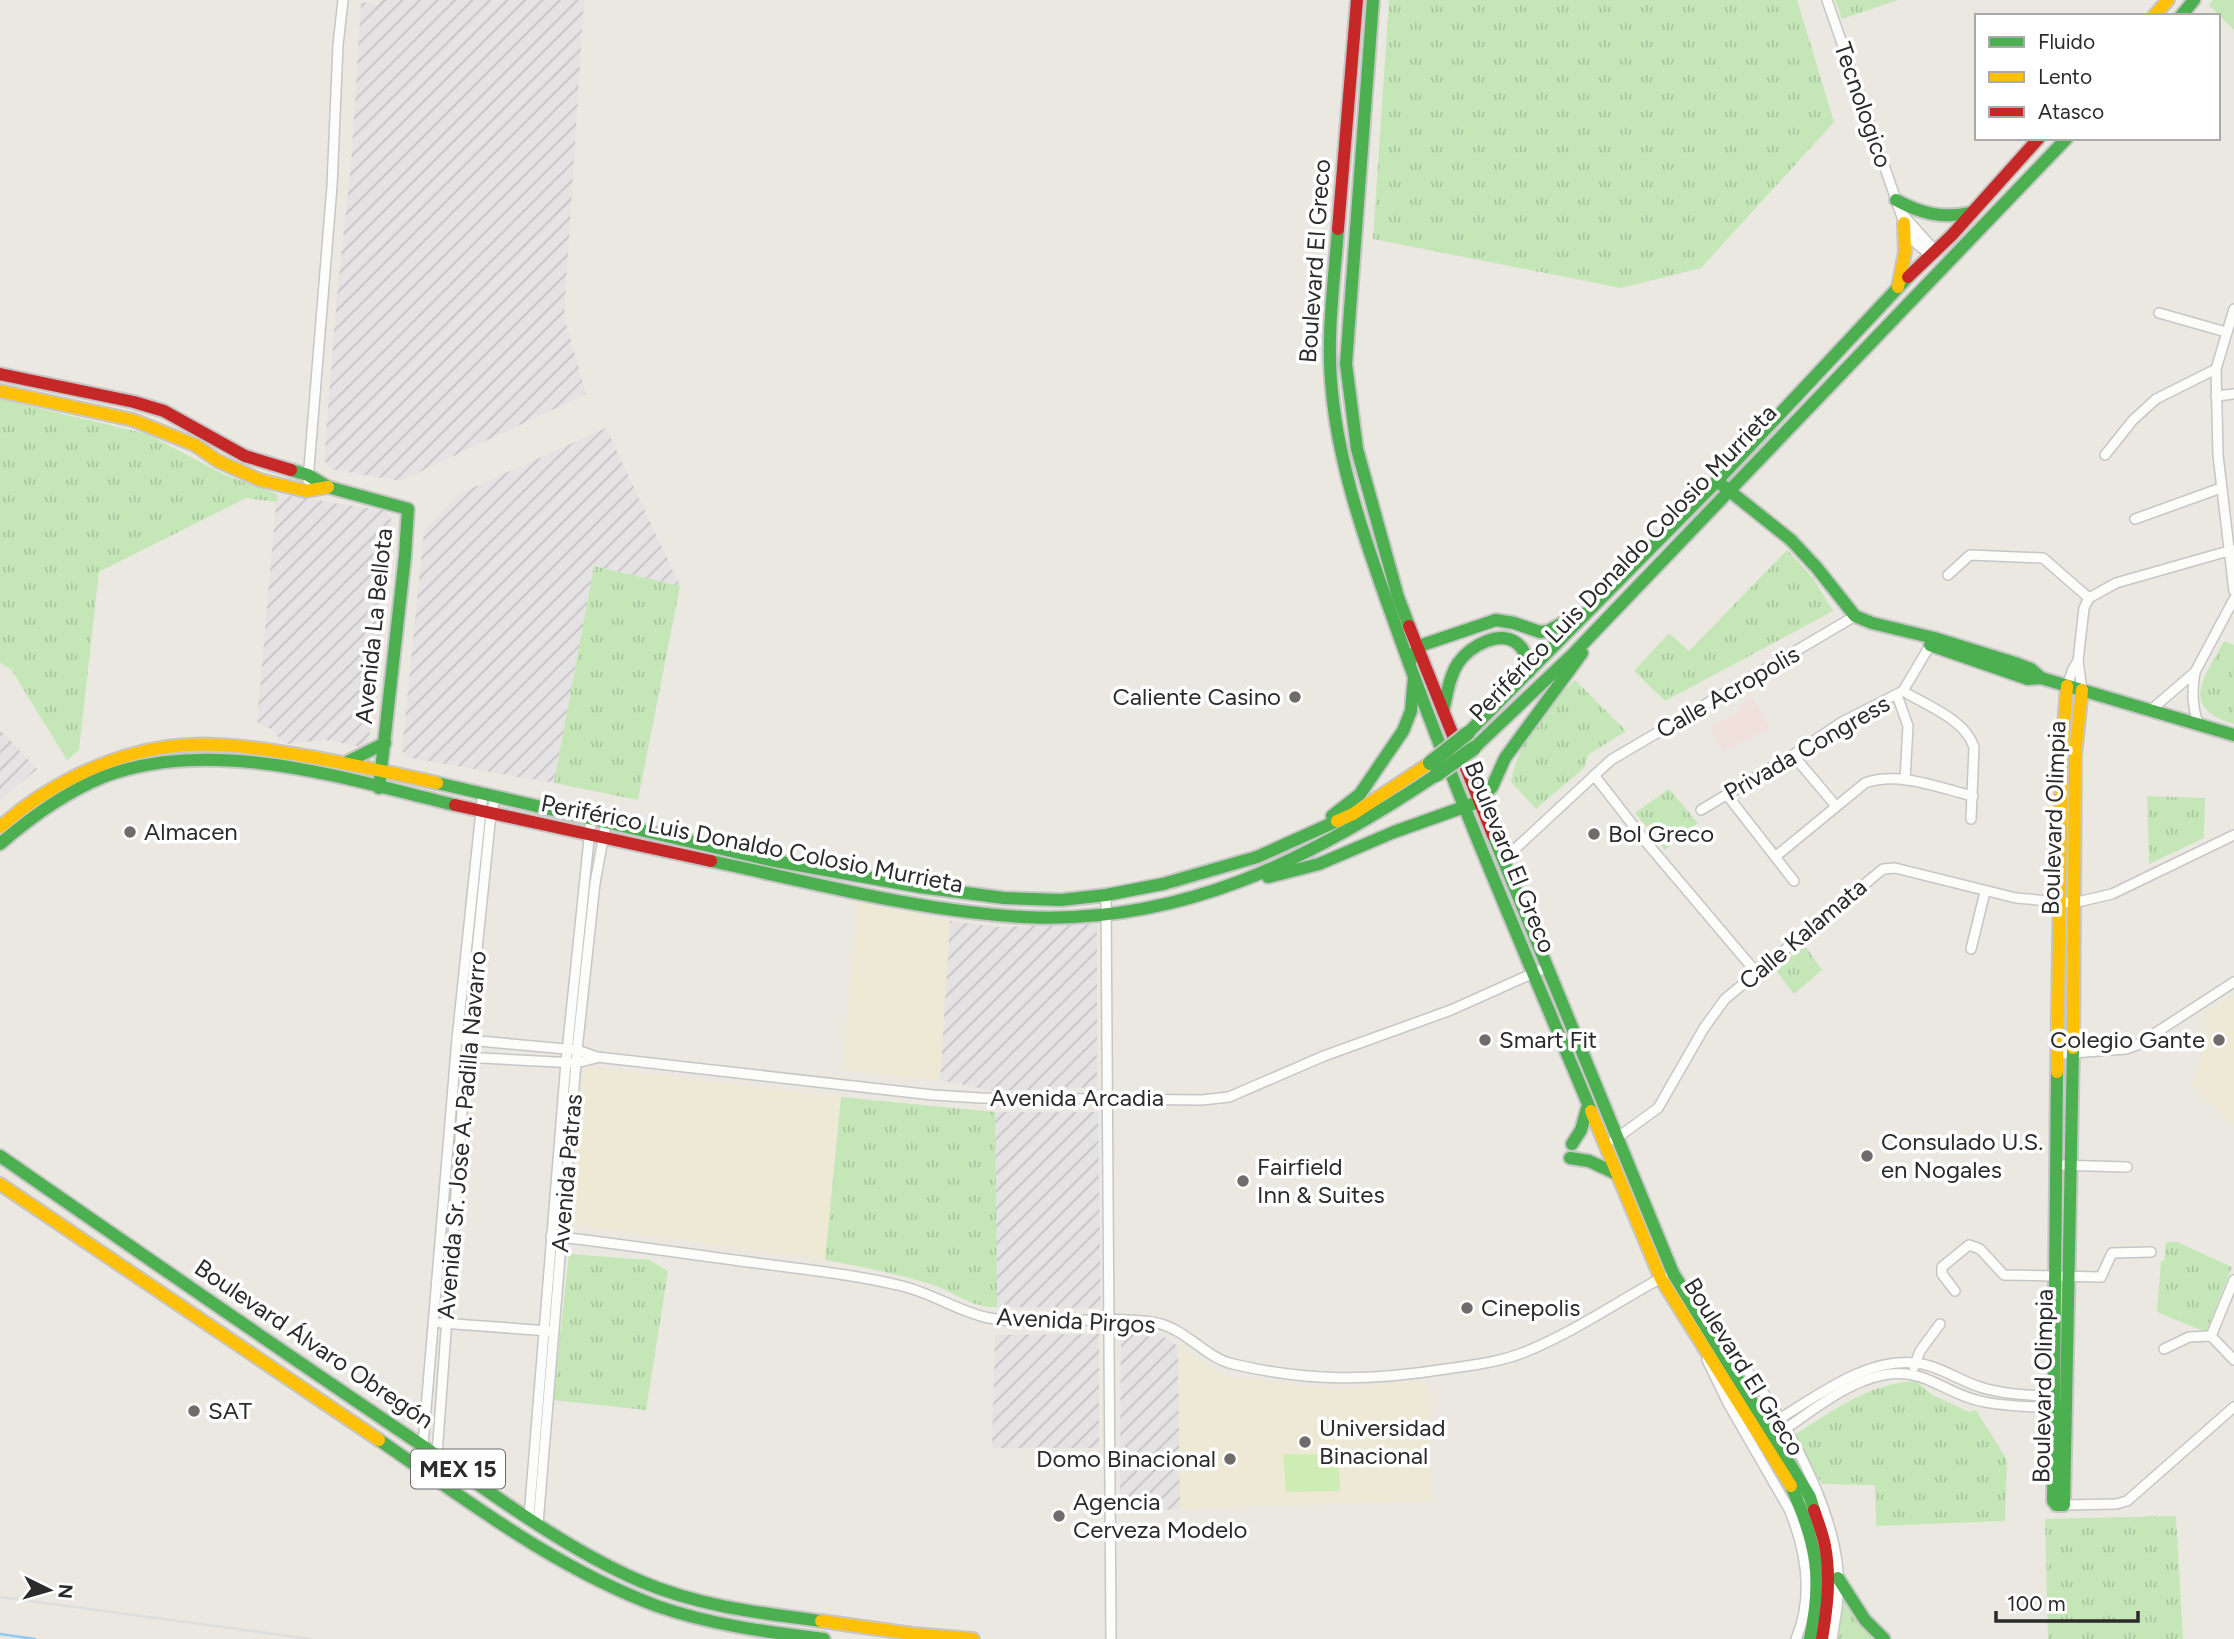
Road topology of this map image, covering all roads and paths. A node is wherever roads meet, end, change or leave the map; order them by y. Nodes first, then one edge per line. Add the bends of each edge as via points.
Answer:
1 (343, 0) edge
2 (1357, 0) edge
3 (1373, 0) edge
4 (1827, 0) edge
5 (2168, 0) edge
6 (2194, 0) edge
7 (2156, 14) edge
8 (2183, 14) edge
9 (1356, 118) junction
10 (2037, 140) edge
11 (2065, 140) edge
12 (1900, 211) junction
13 (1971, 213) junction
14 (1981, 229) junction
15 (1932, 253) junction
16 (1897, 288) junction
17 (1904, 306) junction
18 (2234, 309) edge
19 (2159, 313) dead end
20 (2226, 332) junction
21 (2216, 369) junction
22 (0, 374) edge
23 (25, 381) junction
24 (0, 391) edge
25 (2234, 394) edge
26 (2216, 396) junction
27 (22, 397) junction
28 (2105, 455) dead end
29 (308, 475) junction
30 (1722, 486) junction
31 (328, 488) junction
32 (2221, 488) junction
33 (306, 491) junction
34 (2135, 519) dead end
35 (2231, 550) edge
36 (1948, 575) dead end
37 (2234, 591) edge
38 (2089, 598) junction
39 (2234, 599) edge
40 (1597, 602) junction
41 (1855, 616) junction
42 (1589, 638) junction
43 (1932, 642) junction
44 (1417, 649) junction
45 (2078, 661) junction
46 (1411, 670) junction
47 (1529, 672) junction
48 (2195, 672) junction
49 (2067, 686) junction
50 (2082, 690) junction
51 (1900, 693) junction
52 (2152, 709) junction
53 (1443, 711) junction
54 (2198, 723) junction
55 (2234, 735) edge
56 (385, 743) junction
57 (1793, 755) junction
58 (343, 763) junction
59 (1433, 769) junction
60 (382, 770) junction
61 (1598, 772) junction
62 (1905, 780) junction
63 (379, 788) junction
64 (489, 794) junction
65 (1727, 795) junction
66 (1973, 796) junction
67 (1471, 805) junction
68 (1836, 806) junction
69 (1701, 810) dead end
70 (486, 812) junction
71 (1971, 819) dead end
72 (591, 820) junction
73 (607, 823) junction
74 (0, 827) edge
75 (2234, 835) edge
76 (596, 837) junction
77 (1295, 840) junction
78 (0, 844) edge
79 (1775, 857) junction
80 (1502, 861) junction
81 (1252, 878) junction
82 (1794, 881) dead end
83 (472, 887) junction
84 (483, 888) junction
85 (1985, 892) junction
86 (1106, 895) junction
87 (2066, 903) junction
88 (1107, 914) junction
89 (1971, 949) dead end
90 (1548, 967) junction
91 (1533, 972) junction
92 (1756, 972) junction
93 (2234, 982) edge
94 (457, 1039) junction
95 (468, 1040) junction
96 (572, 1049) junction
97 (2066, 1054) junction
98 (456, 1056) junction
99 (466, 1057) junction
100 (597, 1057) junction
101 (571, 1062) junction
102 (1108, 1098) junction
103 (1588, 1105) junction
104 (1616, 1133) junction
105 (1602, 1139) junction
106 (0, 1156) edge
107 (2064, 1165) junction
108 (2127, 1167) dead end
109 (1617, 1174) junction
110 (0, 1184) edge
111 (556, 1237) junction
112 (2151, 1252) dead end
113 (1667, 1276) junction
114 (2061, 1277) junction
115 (2234, 1280) edge
116 (1955, 1291) dead end
117 (1110, 1320) junction
118 (433, 1322) junction
119 (446, 1323) junction
120 (1940, 1324) dead end
121 (1700, 1330) junction
122 (543, 1331) junction
123 (554, 1332) junction
124 (224, 1335) junction
125 (2211, 1336) junction
126 (281, 1349) junction
127 (2164, 1349) dead end
128 (2234, 1360) edge
129 (1915, 1363) junction
130 (1913, 1374) junction
131 (1739, 1389) junction
132 (2001, 1391) junction
133 (309, 1392) junction
134 (2058, 1401) junction
135 (1999, 1404) junction
136 (2234, 1407) edge
137 (1779, 1419) junction
138 (1785, 1429) junction
139 (423, 1445) junction
140 (437, 1455) junction
141 (415, 1464) junction
142 (430, 1474) junction
143 (2064, 1506) joint
144 (533, 1520) junction
145 (1839, 1578) junction
146 (824, 1639) edge
147 (973, 1639) edge
148 (1111, 1639) edge
149 (1796, 1639) edge
150 (1810, 1639) edge
151 (1822, 1639) edge
152 (1832, 1639) edge
153 (1884, 1639) edge

1 - 29 street
2 - 9 main road, Boulevard El Greco
3 - 9 main road, Boulevard El Greco
4 - 12 street, Tecnologico
5 - 7 main road
6 - 8 main road
9 - 44 main road, Boulevard El Greco via 1348,389 1357,449
9 - 46 main road, Boulevard El Greco via 1329,344 1332,394 1367,545
10 - 13 main road, Periférico Luis Donaldo Colosio Murrieta
11 - 14 main road, Periférico Luis Donaldo Colosio Murrieta
12 - 13 main road via 1954,217
12 - 15 street, Tecnologico
12 - 16 main road via 1905,252
13 - 15 main road, Periférico Luis Donaldo Colosio Murrieta
14 - 15 main road
14 - 17 main road, Periférico Luis Donaldo Colosio Murrieta
15 - 16 main road, Periférico Luis Donaldo Colosio Murrieta
15 - 17 main road
16 - 30 main road, Periférico Luis Donaldo Colosio Murrieta
17 - 30 main road, Periférico Luis Donaldo Colosio Murrieta
18 - 20 street
19 - 20 street
20 - 21 street
21 - 26 street
21 - 28 street via 2156,399
22 - 23 main road
23 - 27 street
23 - 29 main road via 164,411 245,456
24 - 27 main road
25 - 26 street
26 - 32 street
27 - 33 main road via 133,420 195,445 260,481
29 - 31 main road
29 - 33 street
30 - 40 main road, Periférico Luis Donaldo Colosio Murrieta
30 - 41 main road via 1791,540
30 - 42 main road, Periférico Luis Donaldo Colosio Murrieta
31 - 33 main road
31 - 56 main road, Avenida La Bellota via 408,509
32 - 34 street
32 - 35 street
35 - 37 street
35 - 38 street via 2116,583
36 - 38 street via 1970,555 2038,557
38 - 45 street
39 - 48 street
40 - 44 main road via 1548,631 1496,621
40 - 47 main road, Periférico Luis Donaldo Colosio Murrieta
41 - 43 main road
41 - 61 street, Calle Acropolis via 1611,760
42 - 59 main road, Periférico Luis Donaldo Colosio Murrieta, bridge via 1474,748
42 - 67 main road via 1576,663 1505,758 1492,787
43 - 49 main road via 2028,679
43 - 51 street, Privada Congress
44 - 46 main road
44 - 53 main road, Boulevard El Greco
45 - 49 street
45 - 50 street
46 - 67 main road, Boulevard El Greco
46 - 77 main road via 1411,711 1403,731 1360,794
47 - 53 main road via 1525,653 1514,642 1486,640 1460,661 1450,679
47 - 59 main road, Periférico Luis Donaldo Colosio Murrieta, bridge
48 - 52 street
48 - 54 street via 2191,693
49 - 50 main road
49 - 87 main road, Boulevard Olimpia via 2062,750
50 - 52 main road
50 - 87 main road, Boulevard Olimpia
51 - 57 street, Privada Congress via 1842,722
51 - 62 street via 1908,726
51 - 66 street via 1961,726 1971,738
52 - 54 main road
53 - 67 main road, Boulevard El Greco
54 - 55 main road
56 - 58 main road
56 - 60 main road, Avenida La Bellota
57 - 65 street, Privada Congress
57 - 68 street
58 - 60 main road, Periférico Luis Donaldo Colosio Murrieta
58 - 74 main road, Periférico Luis Donaldo Colosio Murrieta via 259,748 168,747 122,757 63,782
59 - 77 main road, Periférico Luis Donaldo Colosio Murrieta
59 - 81 main road, Periférico Luis Donaldo Colosio Murrieta via 1374,816
60 - 63 main road, Avenida La Bellota
60 - 64 main road, Periférico Luis Donaldo Colosio Murrieta
61 - 80 street, Calle Acropolis
61 - 92 street via 1646,842
62 - 66 street
62 - 68 street via 1875,779
63 - 70 main road, Periférico Luis Donaldo Colosio Murrieta
63 - 78 main road, Periférico Luis Donaldo Colosio Murrieta via 258,762 216,759 147,764 65,794
64 - 70 street, Avenida Sr. Jose A. Padilla Navarro
64 - 72 main road, Periférico Luis Donaldo Colosio Murrieta
65 - 69 street, Privada Congress
65 - 79 street
66 - 71 street
67 - 80 main road, Boulevard El Greco
67 - 81 main road via 1319,864
67 - 91 main road, Boulevard El Greco
68 - 79 street
70 - 76 main road, Periférico Luis Donaldo Colosio Murrieta
70 - 83 street, Avenida Sr. Jose A. Padilla Navarro
70 - 84 street, Avenida Sr. Jose A. Padilla Navarro
72 - 73 main road, Periférico Luis Donaldo Colosio Murrieta
72 - 76 street, Avenida Patras
73 - 76 street, Avenida Patras
73 - 86 main road, Periférico Luis Donaldo Colosio Murrieta via 770,860 930,888 1003,898 1061,900
75 - 87 street, Calle Kalamata via 2112,894
76 - 88 main road, Periférico Luis Donaldo Colosio Murrieta via 919,905 1039,918
76 - 96 street, Avenida Patras
77 - 86 main road, Periférico Luis Donaldo Colosio Murrieta via 1258,857
79 - 82 street
80 - 90 main road, Boulevard El Greco
81 - 88 main road, Periférico Luis Donaldo Colosio Murrieta
83 - 84 street
83 - 94 street, Avenida Sr. Jose A. Padilla Navarro
84 - 95 street, Avenida Sr. Jose A. Padilla Navarro
85 - 87 street, Calle Kalamata
85 - 89 street
85 - 92 street, Calle Kalamata via 1895,868 1882,869
86 - 88 street
87 - 97 main road, Boulevard Olimpia
88 - 102 street
90 - 91 street, Avenida Arcadia
90 - 104 main road, Boulevard El Greco
91 - 102 street, Avenida Arcadia via 1451,1010 1324,1056 1229,1097
91 - 103 main road, Boulevard El Greco
92 - 104 street, Calle Kalamata via 1711,1016 1658,1108
93 - 97 street via 2137,1045
94 - 95 street, Avenida Arcadia
94 - 98 street, Avenida Sr. Jose A. Padilla Navarro
95 - 96 street, Avenida Arcadia
95 - 99 street, Avenida Sr. Jose A. Padilla Navarro
96 - 100 street, Avenida Arcadia
96 - 101 street, Avenida Patras
97 - 107 main road, Boulevard Olimpia
98 - 99 street, Avenida Arcadia
98 - 118 street, Avenida Sr. Jose A. Padilla Navarro
99 - 101 street, Avenida Arcadia
99 - 119 street, Avenida Sr. Jose A. Padilla Navarro
100 - 101 street, Avenida Arcadia
100 - 102 street, Avenida Arcadia via 933,1095
101 - 111 street, Avenida Patras
102 - 117 street
103 - 105 main road, Boulevard El Greco
103 - 109 main road via 1571,1151
104 - 105 street, Calle Kalamata
104 - 113 main road, Boulevard El Greco
105 - 109 main road, Boulevard El Greco
106 - 126 main road, Boulevard Álvaro Obregón / MEX 15
107 - 108 street
107 - 114 main road, Boulevard Olimpia
109 - 113 main road, Boulevard El Greco
110 - 124 main road, Boulevard Álvaro Obregón / MEX 15
111 - 117 street, Avenida Pirgos via 874,1280 934,1296 986,1318
111 - 122 street, Avenida Patras
111 - 123 street, Avenida Patras
112 - 114 street via 2112,1253 2101,1277
113 - 117 street, Avenida Pirgos via 1523,1352 1478,1364 1377,1379 1284,1375 1230,1364 1166,1325
113 - 121 main road, Boulevard El Greco
114 - 116 street via 2004,1275 1980,1249 1969,1244 1942,1267
114 - 134 main road, Boulevard Olimpia
115 - 125 street
117 - 148 street
118 - 119 street
118 - 139 street, Avenida Sr. Jose A. Padilla Navarro
119 - 122 street
119 - 140 street, Avenida Sr. Jose A. Padilla Navarro
120 - 129 street
121 - 131 main road, Boulevard El Greco
121 - 137 street via 1739,1362
121 - 149 street via 1715,1379 1789,1509 1803,1549 1807,1592
122 - 123 street
122 - 144 street, Avenida Patras
123 - 144 street, Avenida Patras
124 - 126 main road via 252,1346
124 - 133 main road, Boulevard Álvaro Obregón / MEX 15
125 - 127 street via 2189,1337
125 - 128 street
126 - 133 main road via 295,1377
126 - 139 main road, Boulevard Álvaro Obregón / MEX 15
129 - 130 street
129 - 132 street
129 - 137 street via 1875,1367 1853,1376
130 - 135 street via 1968,1397
130 - 138 street via 1869,1379
131 - 150 main road, Boulevard El Greco via 1807,1521 1817,1577
131 - 151 main road, Boulevard El Greco via 1797,1474 1818,1520 1828,1573
132 - 134 street
132 - 135 street
133 - 141 main road, Boulevard Álvaro Obregón / MEX 15
134 - 135 street
134 - 143 main road, Boulevard Olimpia via 2053,1501
136 - 143 street via 2127,1501
137 - 138 street
138 - 145 street via 1827,1516
139 - 140 main road, Boulevard Álvaro Obregón / MEX 15
139 - 141 street, Avenida Sr. Jose A. Padilla Navarro
140 - 142 street, Avenida Sr. Jose A. Padilla Navarro
140 - 144 main road, Boulevard Álvaro Obregón / MEX 15
141 - 142 main road, Boulevard Álvaro Obregón / MEX 15
142 - 146 main road, Boulevard Álvaro Obregón / MEX 15 via 550,1553 618,1590 687,1616
144 - 147 main road, Boulevard Álvaro Obregón / MEX 15 via 640,1581 723,1608
145 - 152 street
145 - 153 main road

